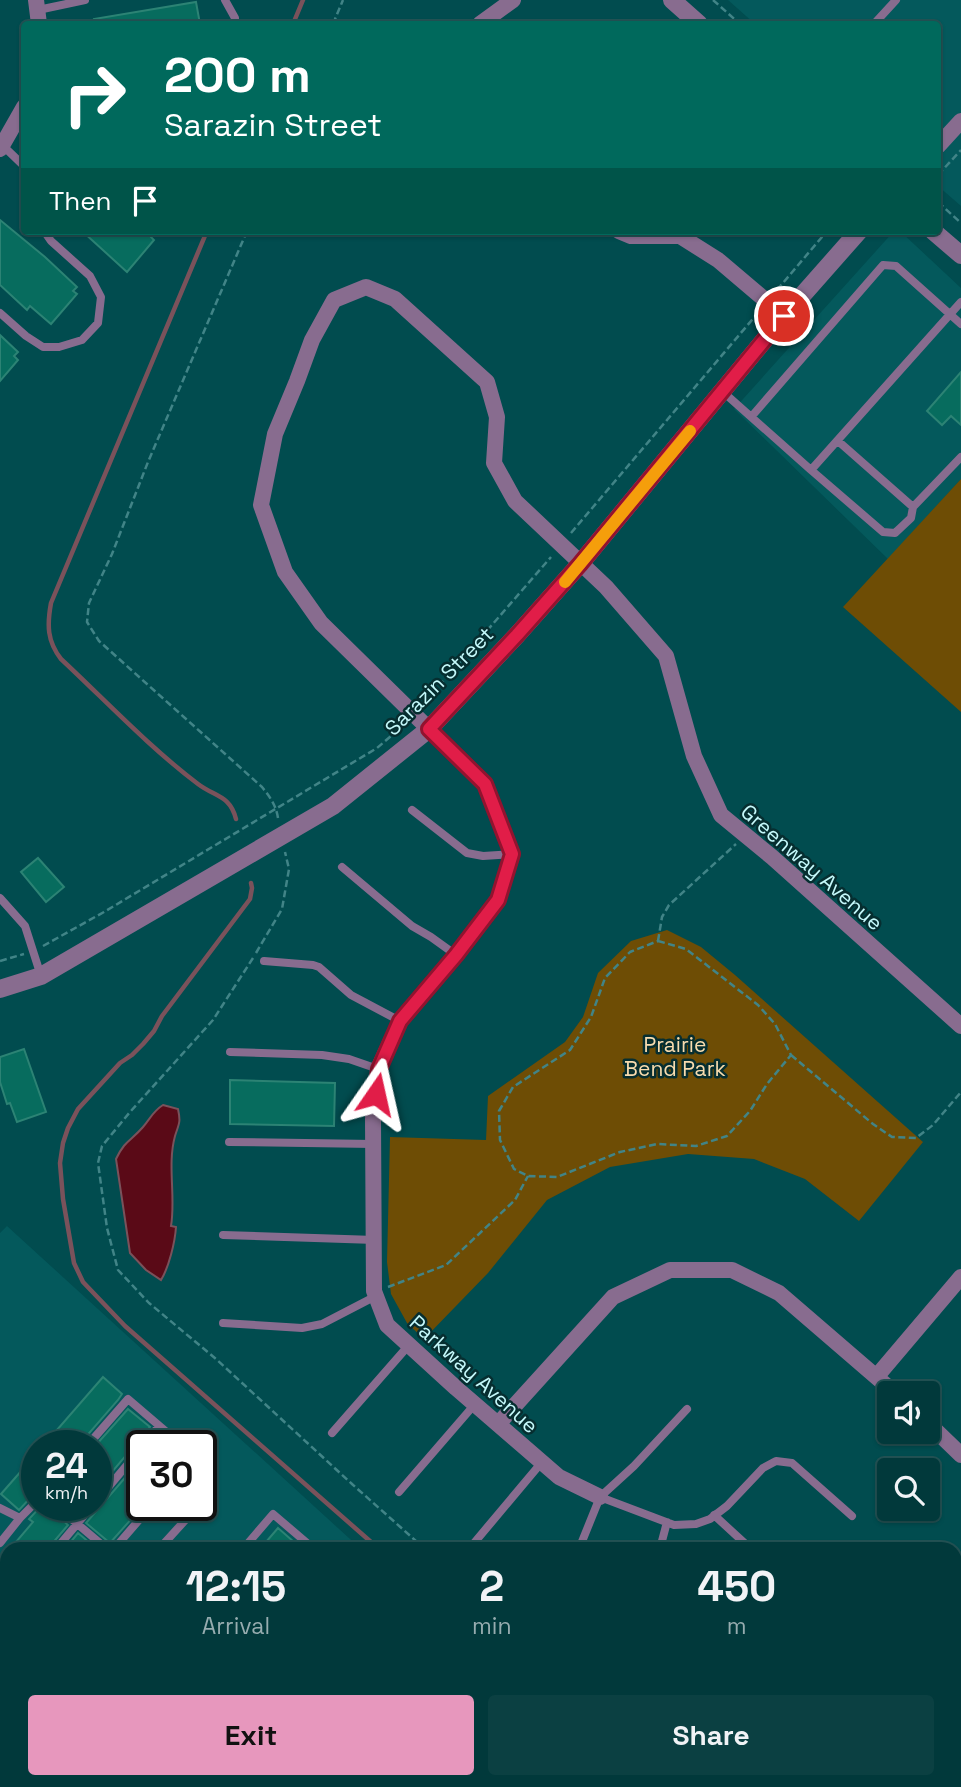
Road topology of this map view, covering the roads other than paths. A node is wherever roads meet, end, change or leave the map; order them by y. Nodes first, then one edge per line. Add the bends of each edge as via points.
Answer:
1 (85, 0) edge
2 (225, 0) edge
3 (513, 0) edge
4 (672, 0) edge
5 (896, 0) edge
6 (38, 11) edge
7 (235, 21) edge
8 (484, 21) edge
9 (696, 21) edge
10 (877, 21) edge
11 (21, 112) edge
12 (961, 121) edge
13 (941, 143) edge
14 (1, 146) edge
15 (21, 163) edge
16 (47, 235) edge
17 (629, 235) edge
18 (688, 235) edge
19 (855, 235) edge
20 (938, 235) edge
21 (961, 255) edge
22 (961, 302) edge
23 (0, 313) edge
24 (949, 315) junction
25 (784, 316) junction
26 (961, 324) edge
27 (722, 391) junction
28 (752, 416) junction
29 (838, 441) junction
30 (961, 457) edge
31 (811, 470) junction
32 (913, 507) junction
33 (580, 564) junction
34 (429, 729) junction
35 (412, 810) dead end
36 (512, 854) junction
37 (342, 867) dead end
38 (0, 898) edge
39 (456, 955) junction
40 (264, 961) dead end
41 (41, 976) junction
42 (0, 989) edge
43 (400, 1021) junction
44 (961, 1026) edge
45 (230, 1052) dead end
46 (379, 1069) junction
47 (229, 1142) dead end
48 (374, 1144) junction
49 (223, 1235) dead end
50 (375, 1240) junction
51 (961, 1277) edge
52 (375, 1294) junction
53 (223, 1323) dead end
54 (409, 1345) junction
55 (877, 1376) junction
56 (882, 1381) edge
57 (475, 1404) junction
58 (687, 1409) dead end
59 (498, 1424) junction
60 (159, 1426) junction
61 (101, 1430) edge
62 (156, 1430) edge
63 (164, 1430) edge
64 (332, 1433) dead end
65 (940, 1435) edge
66 (961, 1455) edge
67 (542, 1462) junction
68 (126, 1465) edge
69 (112, 1482) edge
70 (399, 1492) dead end
71 (600, 1497) junction
72 (0, 1508) edge
73 (714, 1515) junction
74 (852, 1516) dead end
75 (20, 1518) joint
76 (74, 1521) edge
77 (80, 1521) edge
78 (138, 1521) edge
79 (185, 1521) edge
80 (667, 1522) junction
81 (78, 1524) junction
82 (1, 1542) edge
83 (63, 1542) edge
84 (99, 1542) edge
85 (120, 1542) edge
86 (165, 1542) edge
87 (249, 1542) edge
88 (306, 1542) edge
89 (475, 1542) edge
90 (582, 1542) edge
91 (662, 1542) edge
92 (743, 1542) edge

1 - 6 lane
2 - 7 lane
3 - 8 street
4 - 9 street
5 - 10 lane
11 - 14 street
12 - 13 street
14 - 15 lane
16 - 23 lane via 90,276 101,297 98,323 82,340 43,347
17 - 18 street
18 - 25 street
19 - 25 street, Sarazin Street
20 - 21 street
22 - 24 lane
24 - 26 lane
24 - 28 lane via 896,266 883,265
24 - 29 lane
25 - 27 street, Sarazin Street
27 - 28 lane
27 - 33 street, Sarazin Street
28 - 31 lane
29 - 31 lane
29 - 32 lane
30 - 32 lane
31 - 32 lane via 883,532 895,533 911,518
33 - 34 street, Sarazin Street
33 - 34 street, Greenway Avenue via 515,501 494,463 497,417 487,382 395,299 366,287 334,300 312,340 275,434 261,505 285,572 321,622
33 - 44 street, Greenway Avenue via 607,587 666,656 694,756 721,815
34 - 36 street via 485,784
34 - 41 street, Sarazin Street via 334,806
35 - 36 lane via 467,853
36 - 39 street, Parkway Avenue via 498,900
37 - 39 lane via 412,926
38 - 41 lane via 26,926
39 - 43 street, Parkway Avenue
40 - 43 lane via 319,967 351,995
41 - 42 street, Sarazin Street
43 - 46 street, Parkway Avenue
45 - 46 lane via 335,1056
46 - 48 street, Parkway Avenue
47 - 48 lane
48 - 50 street, Parkway Avenue
49 - 50 lane
50 - 52 street, Parkway Avenue
51 - 55 street
52 - 53 lane via 322,1324 302,1328
52 - 54 street, Parkway Avenue via 387,1325
54 - 57 street, Parkway Avenue
54 - 64 lane
55 - 56 street
55 - 59 street via 779,1293 732,1270 670,1270 613,1297
57 - 59 street, Parkway Avenue
57 - 70 lane
58 - 71 lane
59 - 67 street, Parkway Avenue
60 - 61 lane via 128,1399
60 - 62 lane
60 - 63 lane
65 - 66 street
67 - 71 street, Parkway Avenue via 559,1477
67 - 89 lane
68 - 69 lane
71 - 80 lane
71 - 90 lane
72 - 75 lane
73 - 74 lane via 762,1468 776,1461 792,1463
73 - 80 lane via 696,1524
73 - 92 lane
75 - 82 lane
76 - 81 lane
77 - 81 lane
78 - 85 lane
79 - 86 lane
80 - 91 lane
81 - 83 lane
81 - 84 lane
87 - 88 lane via 273,1514

